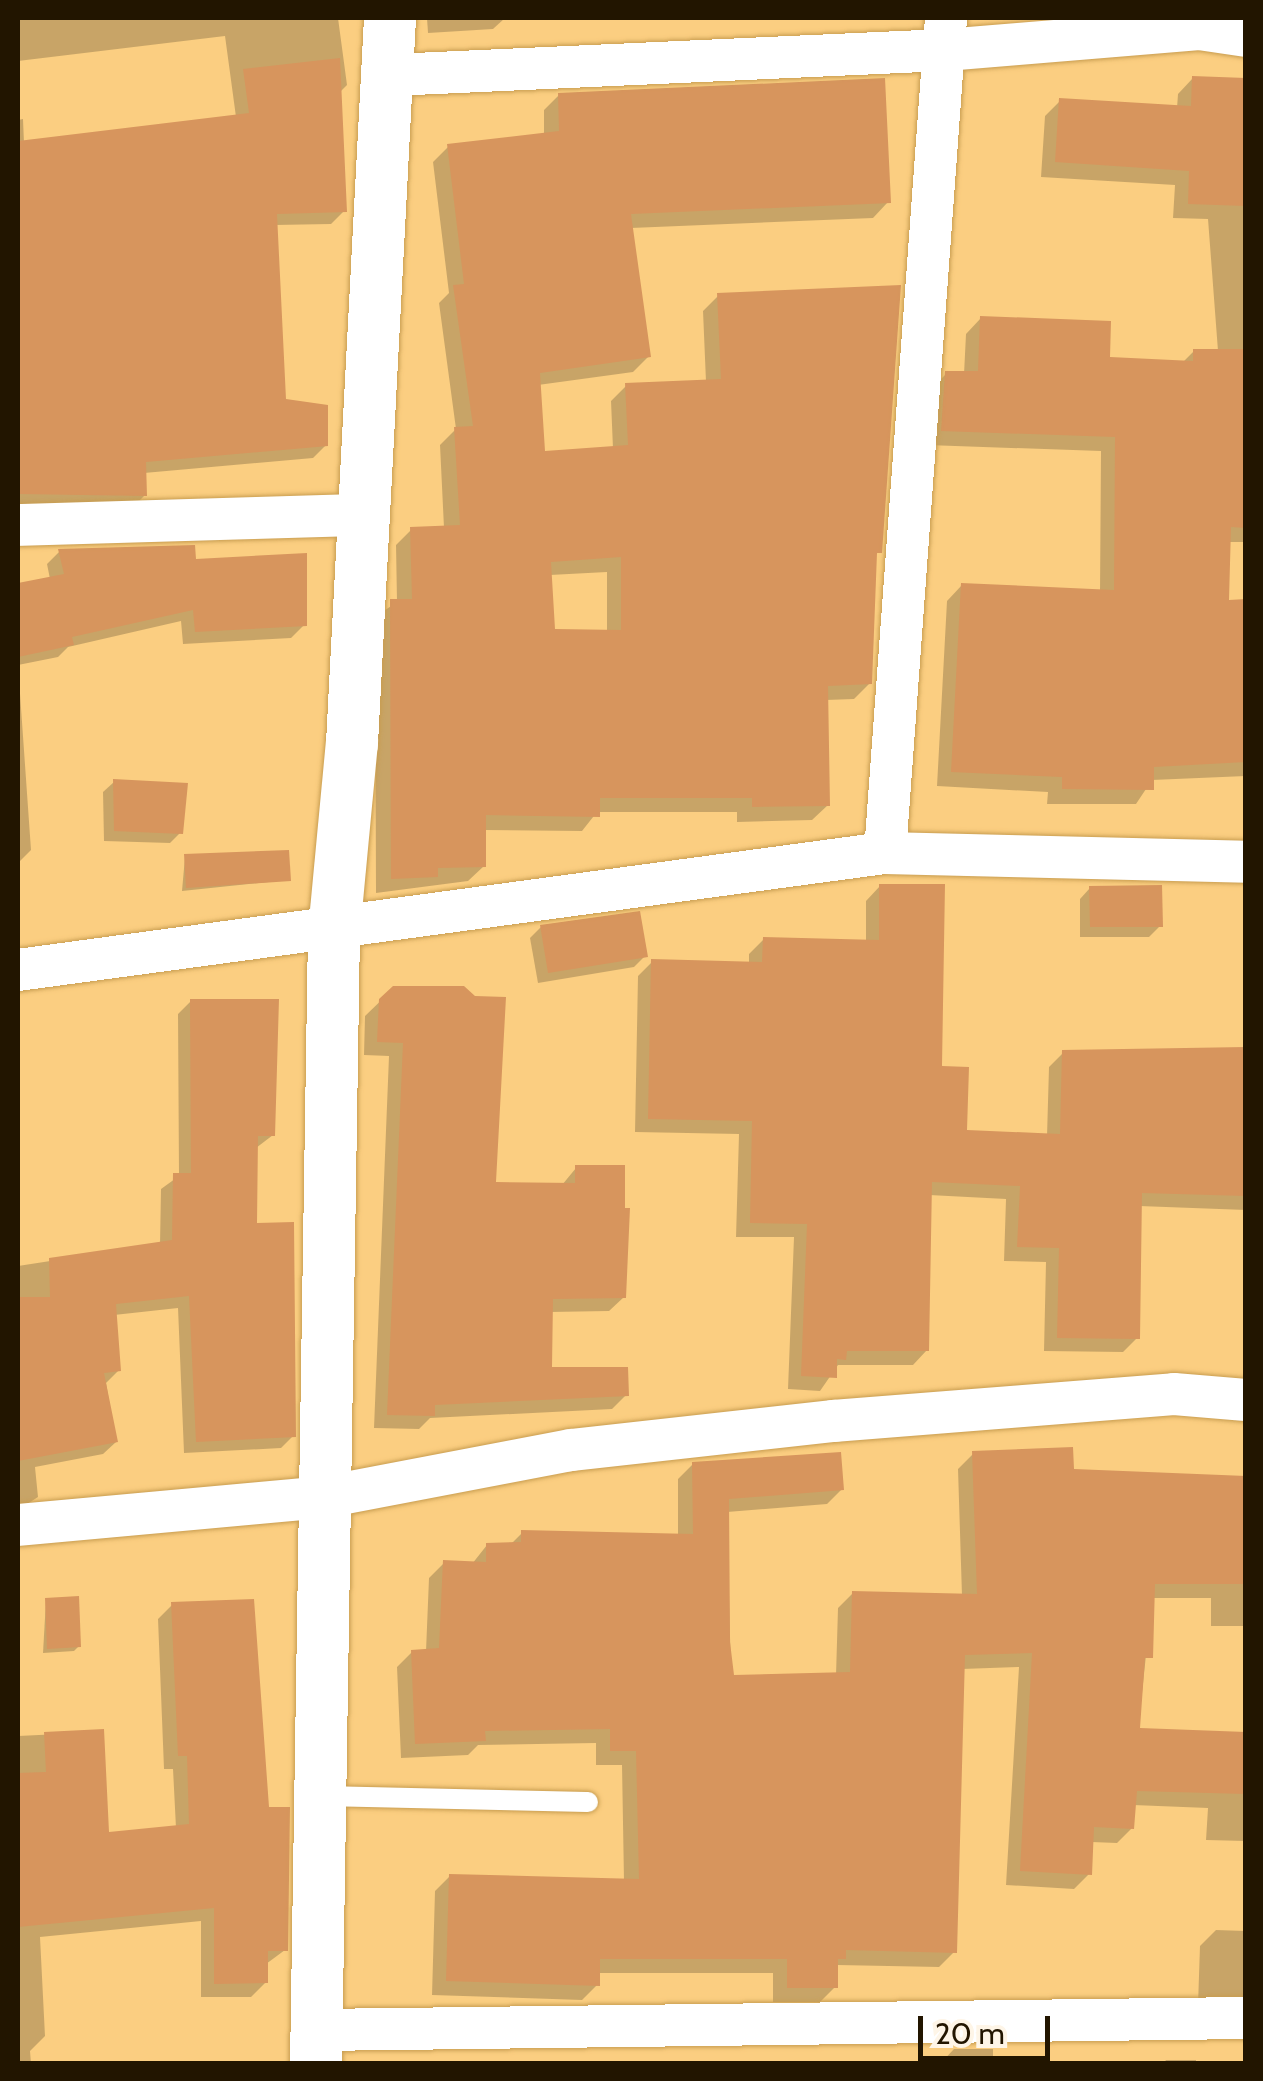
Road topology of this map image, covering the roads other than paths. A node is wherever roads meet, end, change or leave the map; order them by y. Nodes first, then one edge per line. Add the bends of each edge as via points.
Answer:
1 (390, 18) edge
2 (946, 34) edge
3 (1246, 36) edge
4 (392, 75) junction
5 (361, 515) junction
6 (18, 525) edge
7 (885, 852) junction
8 (1246, 862) edge
9 (334, 932) junction
10 (18, 970) edge
11 (1246, 1400) edge
12 (325, 1497) junction
13 (18, 1525) edge
14 (320, 1796) junction
15 (588, 1802) dead end
16 (1246, 2018) edge
17 (316, 2047) edge

1 - 4 street
2 - 3 street via 1199,29
2 - 4 street
2 - 7 street
4 - 5 street
5 - 6 street
5 - 9 street via 352,743
7 - 8 street
7 - 9 street
9 - 10 street
9 - 12 street
11 - 12 street via 1174,1394 833,1421 572,1450
12 - 13 street
12 - 14 street
14 - 15 lane
14 - 17 street
16 - 17 street

